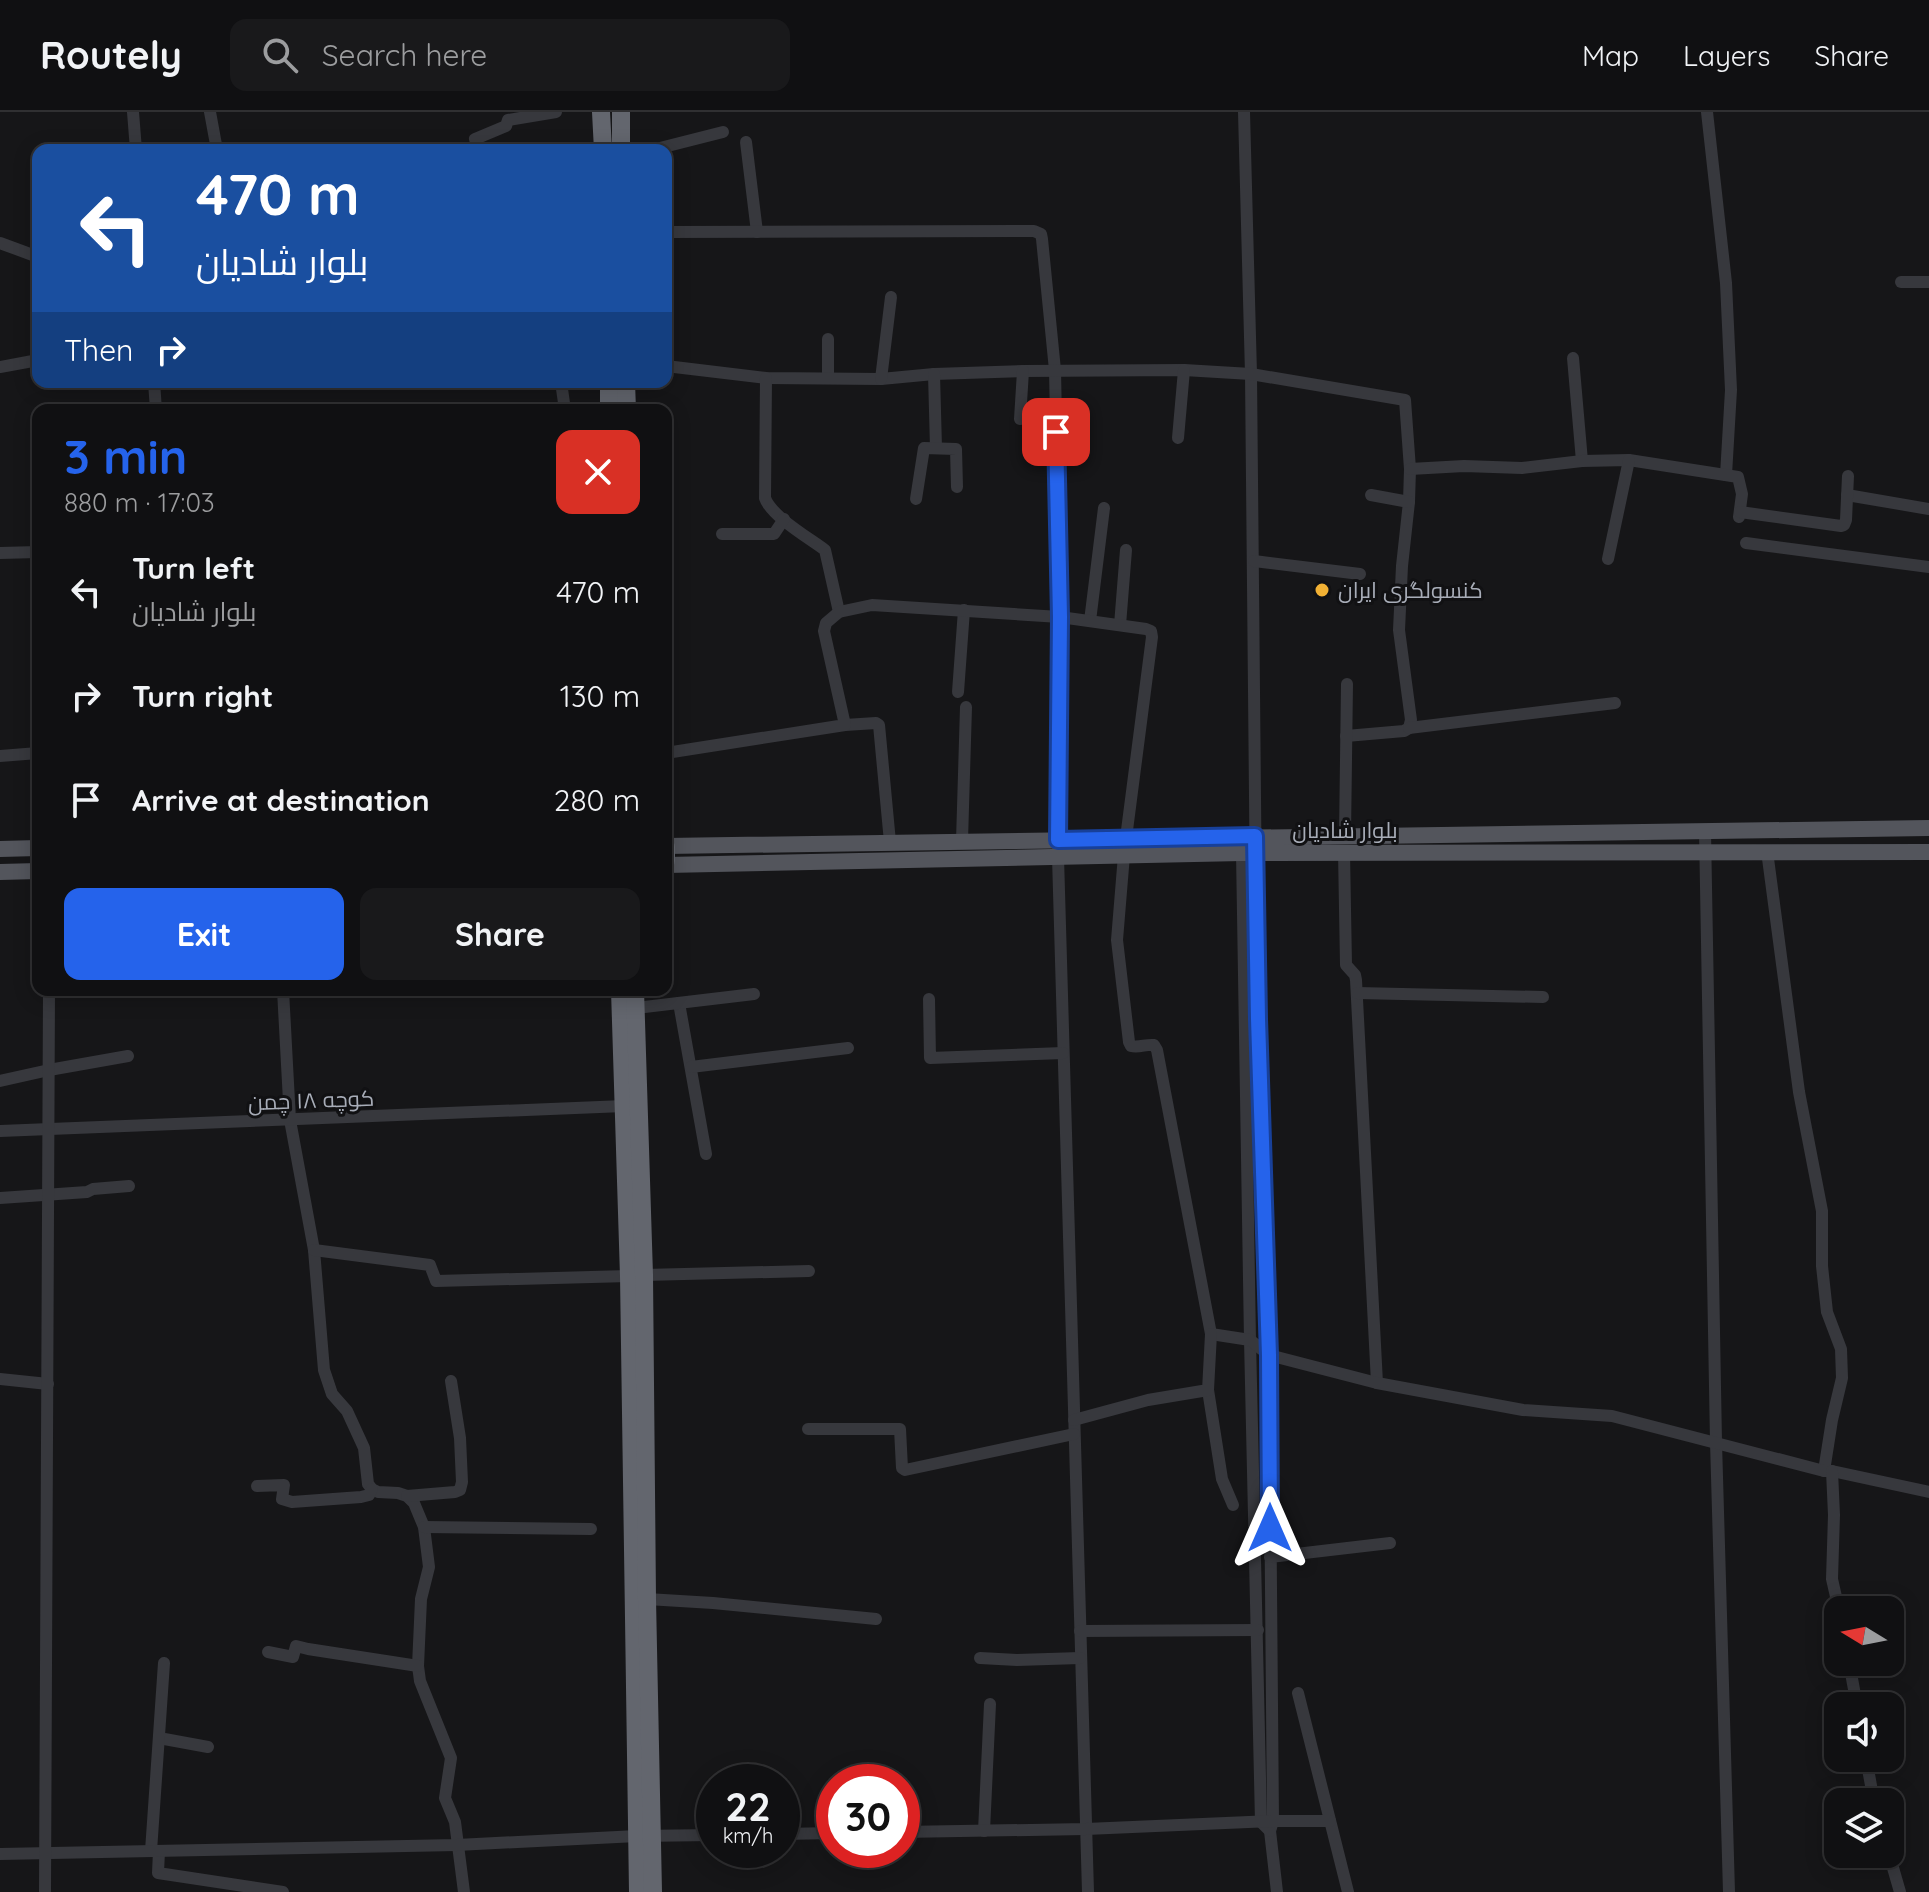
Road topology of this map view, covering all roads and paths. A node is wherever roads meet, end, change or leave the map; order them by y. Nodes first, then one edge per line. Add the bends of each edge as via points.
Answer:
1 (133, 112) edge
2 (210, 112) edge
3 (556, 112) edge
4 (601, 112) edge
5 (621, 112) edge
6 (1244, 112) edge
7 (1707, 112) edge
8 (723, 132) dead end
9 (746, 142) dead end
10 (136, 144) edge
11 (216, 144) edge
12 (476, 144) edge
13 (603, 144) edge
14 (621, 144) edge
15 (672, 145) edge
16 (672, 232) edge
17 (757, 232) junction
18 (0, 243) edge
19 (32, 255) edge
20 (1901, 282) dead end
21 (1929, 282) edge
22 (891, 297) dead end
23 (828, 339) dead end
24 (1573, 358) dead end
25 (32, 361) edge
26 (0, 367) edge
27 (672, 367) edge
28 (1055, 370) junction
29 (1184, 370) junction
30 (1023, 371) junction
31 (934, 374) junction
32 (1251, 374) junction
33 (766, 378) junction
34 (828, 378) junction
35 (881, 379) junction
36 (1020, 419) dead end
37 (1178, 438) dead end
38 (936, 448) junction
39 (1629, 460) junction
40 (1582, 461) junction
41 (1410, 469) junction
42 (1732, 476) junction
43 (1848, 476) dead end
44 (957, 487) dead end
45 (1371, 495) dead end
46 (1847, 495) junction
47 (916, 499) dead end
48 (1409, 502) junction
49 (1104, 508) dead end
50 (1929, 509) edge
51 (784, 519) junction
52 (722, 534) dead end
53 (1746, 543) dead end
54 (1126, 550) dead end
55 (32, 552) edge
56 (0, 553) edge
57 (1608, 559) dead end
58 (1254, 561) junction
59 (1929, 567) edge
60 (1360, 574) dead end
61 (964, 610) junction
62 (839, 612) junction
63 (1060, 617) junction
64 (1090, 621) junction
65 (1120, 625) junction
66 (1347, 684) dead end
67 (958, 692) dead end
68 (1615, 703) dead end
69 (966, 707) dead end
70 (845, 725) junction
71 (1409, 728) junction
72 (1346, 736) junction
73 (672, 752) edge
74 (32, 753) edge
75 (0, 756) edge
76 (1929, 828) edge
77 (1705, 831) junction
78 (962, 841) junction
79 (890, 842) junction
80 (1344, 844) junction
81 (672, 846) edge
82 (1125, 847) junction
83 (1251, 847) junction
84 (32, 848) edge
85 (1058, 848) junction
86 (0, 849) edge
87 (1705, 851) junction
88 (1767, 851) junction
89 (1929, 852) edge
90 (672, 863) edge
91 (32, 871) edge
92 (0, 872) edge
93 (1357, 993) junction
94 (754, 994) dead end
95 (49, 996) edge
96 (283, 996) edge
97 (620, 996) edge
98 (1543, 997) dead end
99 (636, 999) edge
100 (929, 999) dead end
101 (679, 1003) junction
102 (848, 1048) dead end
103 (1063, 1053) junction
104 (128, 1056) dead end
105 (691, 1067) junction
106 (49, 1070) junction
107 (0, 1081) edge
108 (624, 1106) junction
109 (290, 1120) junction
110 (49, 1130) junction
111 (0, 1131) edge
112 (706, 1154) dead end
113 (129, 1186) dead end
114 (48, 1196) junction
115 (0, 1198) edge
116 (314, 1250) junction
117 (809, 1271) dead end
118 (637, 1276) junction
119 (1211, 1334) junction
120 (1250, 1340) junction
121 (1269, 1355) junction
122 (0, 1379) edge
123 (451, 1381) dead end
124 (1377, 1383) junction
125 (48, 1384) junction
126 (1208, 1390) junction
127 (1074, 1427) junction
128 (808, 1429) dead end
129 (1716, 1442) junction
130 (1828, 1471) junction
131 (257, 1486) dead end
132 (372, 1489) junction
133 (1929, 1492) edge
134 (407, 1496) junction
135 (1233, 1505) dead end
136 (424, 1527) junction
137 (591, 1529) dead end
138 (1390, 1543) dead end
139 (1270, 1557) junction
140 (1836, 1596) edge
141 (647, 1599) junction
142 (876, 1619) dead end
143 (1258, 1630) junction
144 (1080, 1631) junction
145 (268, 1652) dead end
146 (980, 1658) dead end
147 (1080, 1658) junction
148 (164, 1663) dead end
149 (418, 1666) junction
150 (1298, 1693) dead end
151 (990, 1704) dead end
152 (159, 1738) junction
153 (208, 1747) dead end
154 (1330, 1821) junction
155 (1268, 1825) junction
156 (1086, 1829) junction
157 (984, 1831) junction
158 (920, 1832) edge
159 (696, 1835) edge
160 (644, 1836) junction
161 (457, 1845) junction
162 (155, 1851) junction
163 (44, 1853) junction
164 (0, 1854) edge
165 (1893, 1868) edge
166 (45, 1892) edge
167 (283, 1892) edge
168 (464, 1892) edge
169 (638, 1892) edge
170 (653, 1892) edge
171 (1088, 1892) edge
172 (1277, 1892) edge
173 (1348, 1892) edge
174 (1729, 1892) edge
175 (1900, 1892) edge

1 - 10 street
2 - 11 street
3 - 12 street via 508,120 506,126 475,139
4 - 13 highway
5 - 14 highway
6 - 32 street
7 - 42 street via 1726,283
8 - 15 street
9 - 17 street
16 - 17 street
17 - 28 street via 1041,234
18 - 19 street
20 - 21 street
22 - 35 street
23 - 34 street
24 - 40 street
25 - 26 street
27 - 33 street
28 - 29 street
28 - 30 street
28 - 63 street
29 - 32 street
29 - 37 street
30 - 31 street
30 - 36 street
31 - 35 street
31 - 38 street
32 - 41 street via 1405,400
32 - 58 street
33 - 34 street
33 - 51 street via 765,498
34 - 35 street
38 - 44 street via 956,449
38 - 47 street via 924,449
39 - 40 street
39 - 42 street
39 - 57 street
40 - 41 street via 1522,468
41 - 48 street
42 - 46 street via 1742,494 1739,515 1841,526
43 - 46 street
45 - 48 street
46 - 50 street
48 - 71 street via 1399,630
49 - 64 street
51 - 52 street via 774,534
51 - 62 street via 825,550
53 - 59 street
54 - 65 street
55 - 56 street
58 - 60 street
58 - 83 street
61 - 62 street via 872,605
61 - 63 street
61 - 67 street
62 - 70 street via 824,631
63 - 64 street
63 - 85 street
64 - 65 street
65 - 82 street via 1146,629 1152,637
66 - 72 street
68 - 71 street
69 - 78 street
70 - 73 street
70 - 79 street via 879,725
71 - 72 street
72 - 80 street
74 - 75 street
76 - 77 main road, بلوار شادیان
77 - 80 main road, بلوار شادیان
77 - 87 street
78 - 79 main road, بلوار شادیان
78 - 85 main road, بلوار شادیان
79 - 81 main road, بلوار شادیان
80 - 83 main road, بلوار شادیان
80 - 87 main road, بلوار شادیان
80 - 93 street via 1346,965 1356,977
82 - 83 main road, بلوار شادیان
82 - 85 main road, بلوار شادیان
82 - 119 street via 1117,940 1129,1042 1157,1050
83 - 120 street
83 - 121 street
84 - 86 main road
85 - 90 main road, بلوار شادیان
85 - 103 street
87 - 88 main road, بلوار شادیان
87 - 129 street
88 - 89 main road, بلوار شادیان
88 - 130 street via 1799,1092 1822,1211 1827,1312 1841,1349 1842,1378
91 - 92 main road
93 - 98 street
93 - 124 street
94 - 101 street
95 - 106 street
96 - 109 street
97 - 108 highway
99 - 101 street
99 - 118 highway
100 - 103 street via 930,1058
101 - 105 street
102 - 105 street
103 - 127 street
104 - 106 street
105 - 112 street
106 - 107 street
106 - 110 street
108 - 109 street, كوچه ١٨ چمن
108 - 118 highway
109 - 110 street, كوچه ١٨ چمن
109 - 116 street
110 - 111 street, كوچه ١٨ چمن
110 - 114 street
113 - 114 street
114 - 115 street
114 - 125 street
116 - 118 street via 430,1265 436,1281
116 - 132 street via 324,1370 364,1448
117 - 118 street
118 - 141 highway
118 - 160 highway
119 - 120 street
119 - 126 street
120 - 121 street
120 - 143 street
121 - 124 street
121 - 139 street
122 - 125 street
123 - 134 street via 460,1438 460,1490
124 - 129 street via 1523,1410 1612,1416
125 - 163 street
126 - 127 street via 1148,1400
126 - 135 street via 1222,1479
127 - 128 street via 905,1470 900,1429
127 - 144 street
129 - 130 street
129 - 174 street
130 - 133 street
130 - 140 street
131 - 132 street via 284,1485 282,1499 292,1502 361,1497
132 - 134 street
134 - 136 street
136 - 137 street
136 - 149 street via 429,1567 421,1599
138 - 139 street
139 - 155 street
141 - 142 street
141 - 160 highway
143 - 144 street
143 - 155 street
144 - 147 street
145 - 149 street via 293,1657 296,1646 302,1646
146 - 147 street
147 - 156 street
148 - 152 street
149 - 161 street via 451,1758 445,1798
150 - 154 street
151 - 157 street
152 - 153 street
152 - 162 street
154 - 155 street
154 - 173 street
155 - 156 street
155 - 172 street
156 - 157 street
156 - 171 street
157 - 158 street
159 - 160 street
160 - 161 street
160 - 169 highway
160 - 170 highway
161 - 162 street
161 - 168 street
162 - 163 street
162 - 167 street via 158,1873
163 - 164 street
163 - 166 street
165 - 175 street

